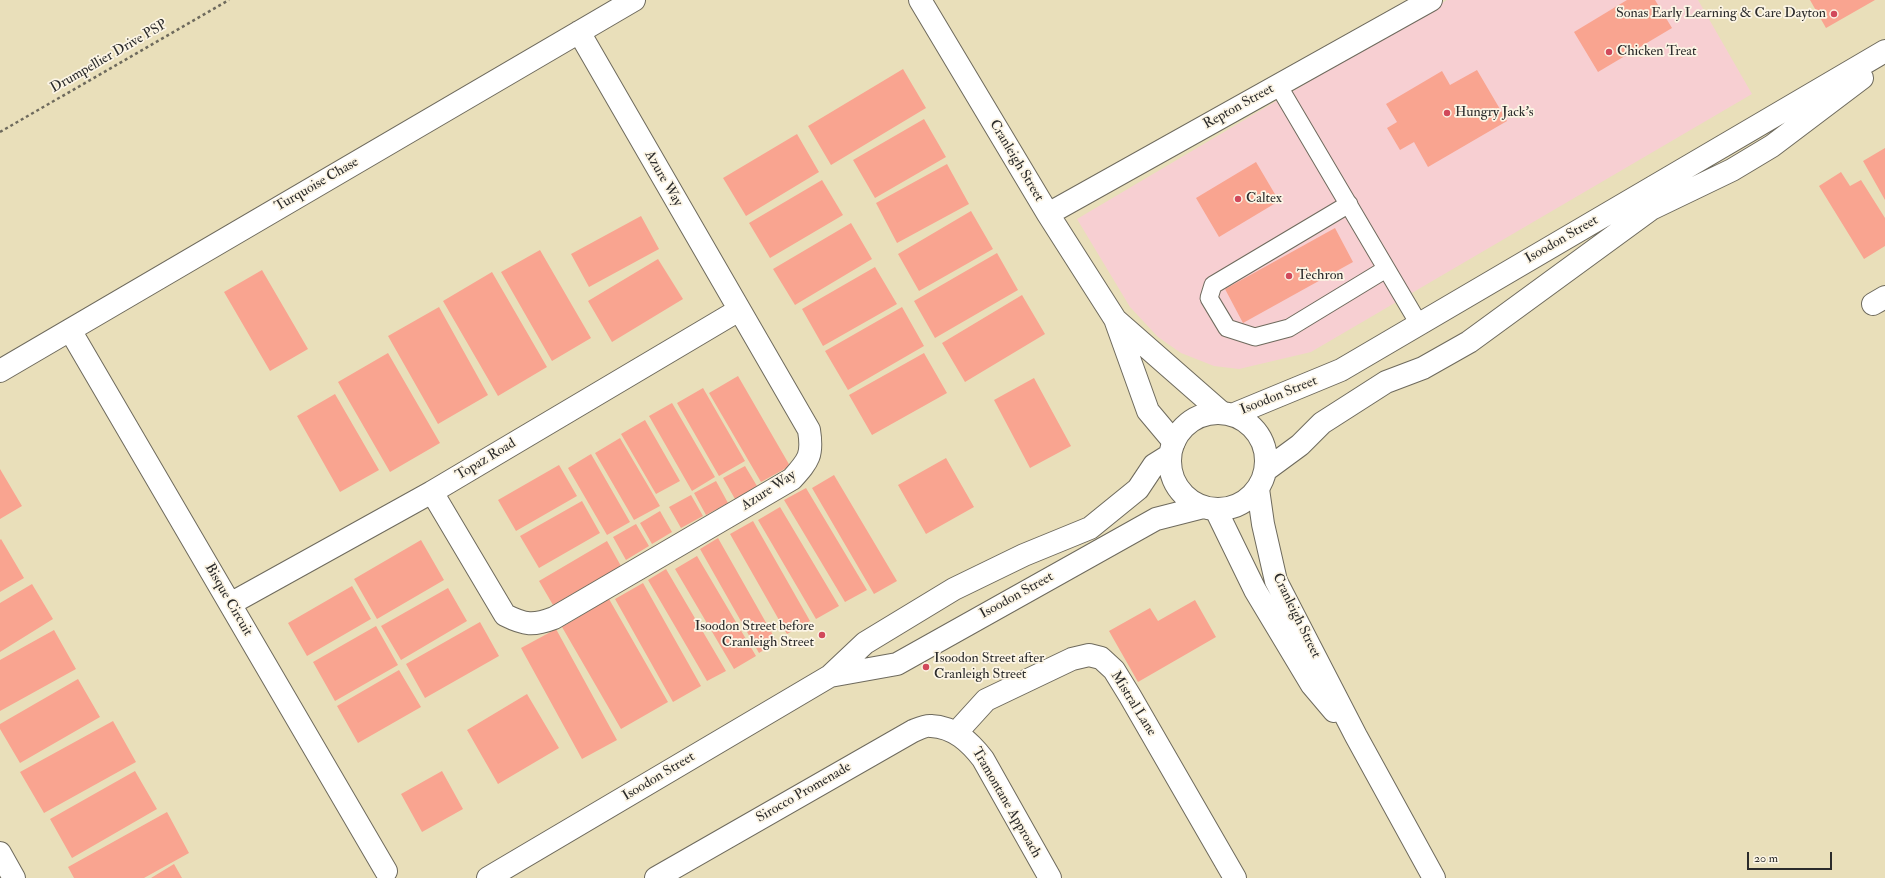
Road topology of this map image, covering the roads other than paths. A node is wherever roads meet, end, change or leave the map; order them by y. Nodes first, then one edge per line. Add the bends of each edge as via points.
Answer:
1 (634, 0) edge
2 (920, 0) edge
3 (1431, 0) edge
4 (579, 32) junction
5 (1885, 51) edge
6 (1885, 60) edge
7 (1278, 85) junction
8 (1348, 204) junction
9 (1048, 214) junction
10 (1386, 269) junction
11 (739, 310) junction
12 (1115, 319) junction
13 (1419, 324) junction
14 (70, 330) junction
15 (0, 371) edge
16 (1227, 414) junction
17 (1172, 448) junction
18 (1262, 480) junction
19 (432, 492) junction
20 (1209, 508) junction
21 (230, 604) junction
22 (830, 676) junction
23 (956, 733) junction
24 (1356, 736) junction
25 (0, 853) edge
26 (386, 871) dead end
27 (14, 878) edge
28 (488, 878) edge
29 (656, 878) edge
30 (1050, 878) edge
31 (1235, 878) edge
32 (1434, 878) edge

1 - 4 street, Turquoise Chase
2 - 9 street, Cranleigh Street
3 - 7 street, Repton Street
4 - 11 street, Azure Way
4 - 14 street, Turquoise Chase
5 - 13 street, Isoodon Street
6 - 18 street, Isoodon Street via 1772,146 1732,170 1651,209 1469,342 1423,368 1386,382 1322,423
7 - 8 lane
7 - 9 street, Repton Street
8 - 10 lane
8 - 10 lane via 1213,285 1209,298 1227,328 1255,337 1289,328
9 - 12 street, Cranleigh Street
10 - 13 lane
11 - 19 street, Topaz Road
11 - 19 street, Azure Way via 809,430 812,447 806,464 792,479 554,618 537,625 520,623 505,615
12 - 16 street, Cranleigh Street
12 - 17 street, Cranleigh Street via 1148,412
13 - 16 street, Isoodon Street via 1341,370
14 - 15 street, Turquoise Chase
14 - 21 street, Bisque Circuit
16 - 17 street, Isoodon Street via 1202,416 1190,422 1181,431
16 - 18 street, Isoodon Street via 1250,425 1262,441 1267,460
17 - 20 street via 1170,468 1174,481 1191,501
17 - 22 street, Isoodon Street via 1154,465 1138,489 1090,528 1024,555 954,589 865,642
18 - 20 street, Isoodon Street via 1252,497 1241,504 1229,509
18 - 24 street, Cranleigh Street via 1263,524 1276,581
19 - 21 street, Topaz Road
20 - 22 street, Isoodon Street via 1156,519 897,664
20 - 24 street, Cranleigh Street via 1312,685
21 - 26 street, Bisque Circuit
22 - 28 street, Isoodon Street
23 - 29 street, Sirocco Promenade via 930,725 913,730
23 - 30 street, Tramontane Approach via 971,744 983,759
23 - 31 street, Mistral Lane via 986,700 1072,659 1089,655 1101,658 1114,670 1130,696
24 - 32 street, Cranleigh Street
25 - 27 street

